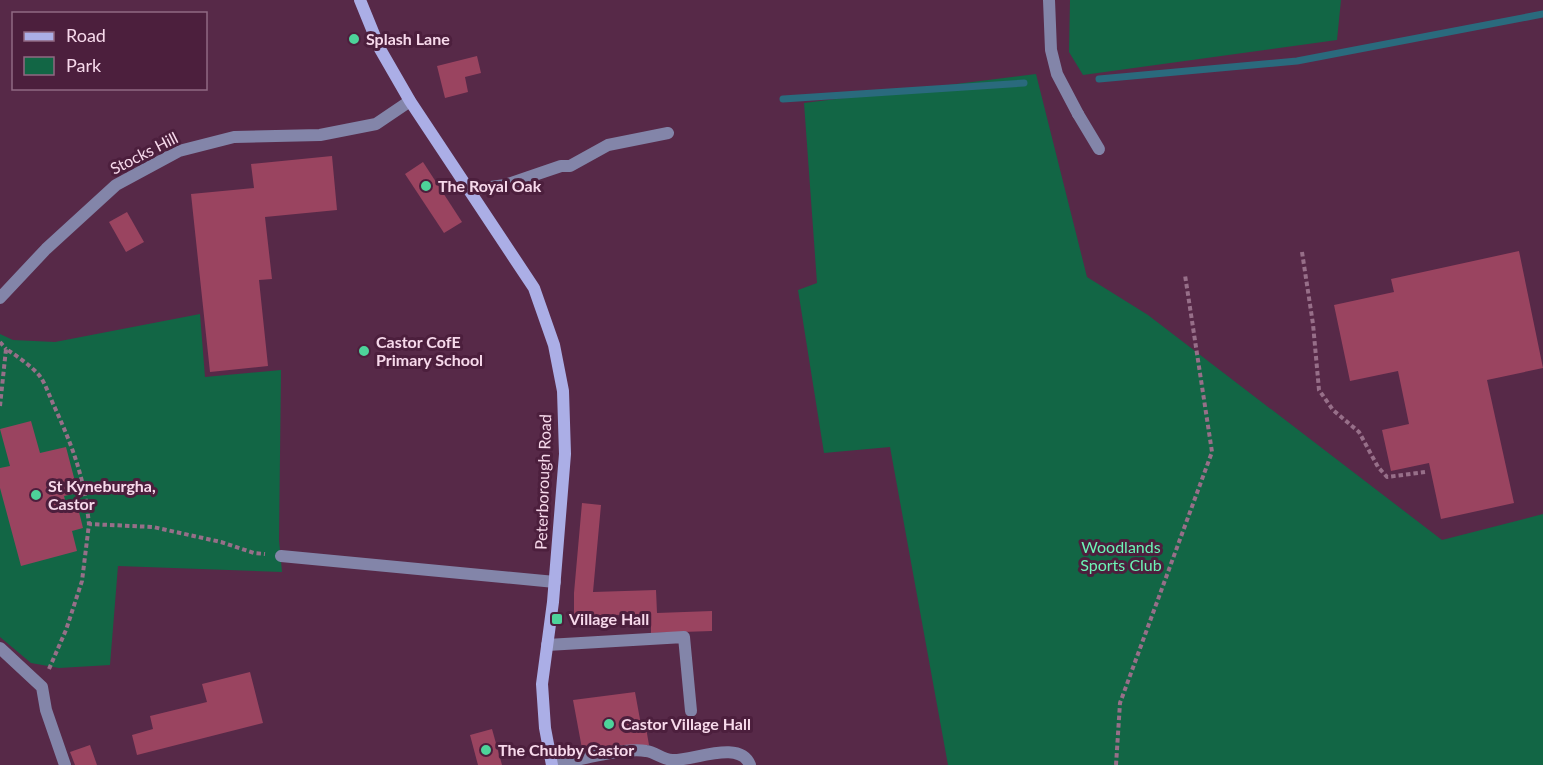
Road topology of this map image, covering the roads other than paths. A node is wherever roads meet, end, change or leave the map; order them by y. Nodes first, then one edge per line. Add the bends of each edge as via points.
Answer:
1 (360, 0) edge
2 (1049, 0) edge
3 (410, 100) junction
4 (668, 133) dead end
5 (1099, 149) dead end
6 (470, 190) junction
7 (0, 298) edge
8 (281, 556) road end
9 (555, 582) junction
10 (547, 645) junction
11 (0, 648) edge
12 (691, 711) dead end
13 (65, 765) edge
14 (554, 765) edge
15 (750, 765) edge

1 - 3 street, Peterborough Road via 380,49
2 - 5 street via 1051,50 1057,74
3 - 6 street, Peterborough Road
3 - 7 street, Stocks Hill via 376,124 320,135 234,137 179,151 116,185 46,249
4 - 6 street via 608,145 570,166
6 - 9 street, Peterborough Road via 534,288 554,345 562,391 565,454
8 - 9 street
9 - 10 street, Peterborough Road
10 - 12 street via 684,638
10 - 14 street, Peterborough Road via 542,684 545,728
11 - 13 street via 42,687
14 - 15 street via 640,750 671,760 726,750 737,753

